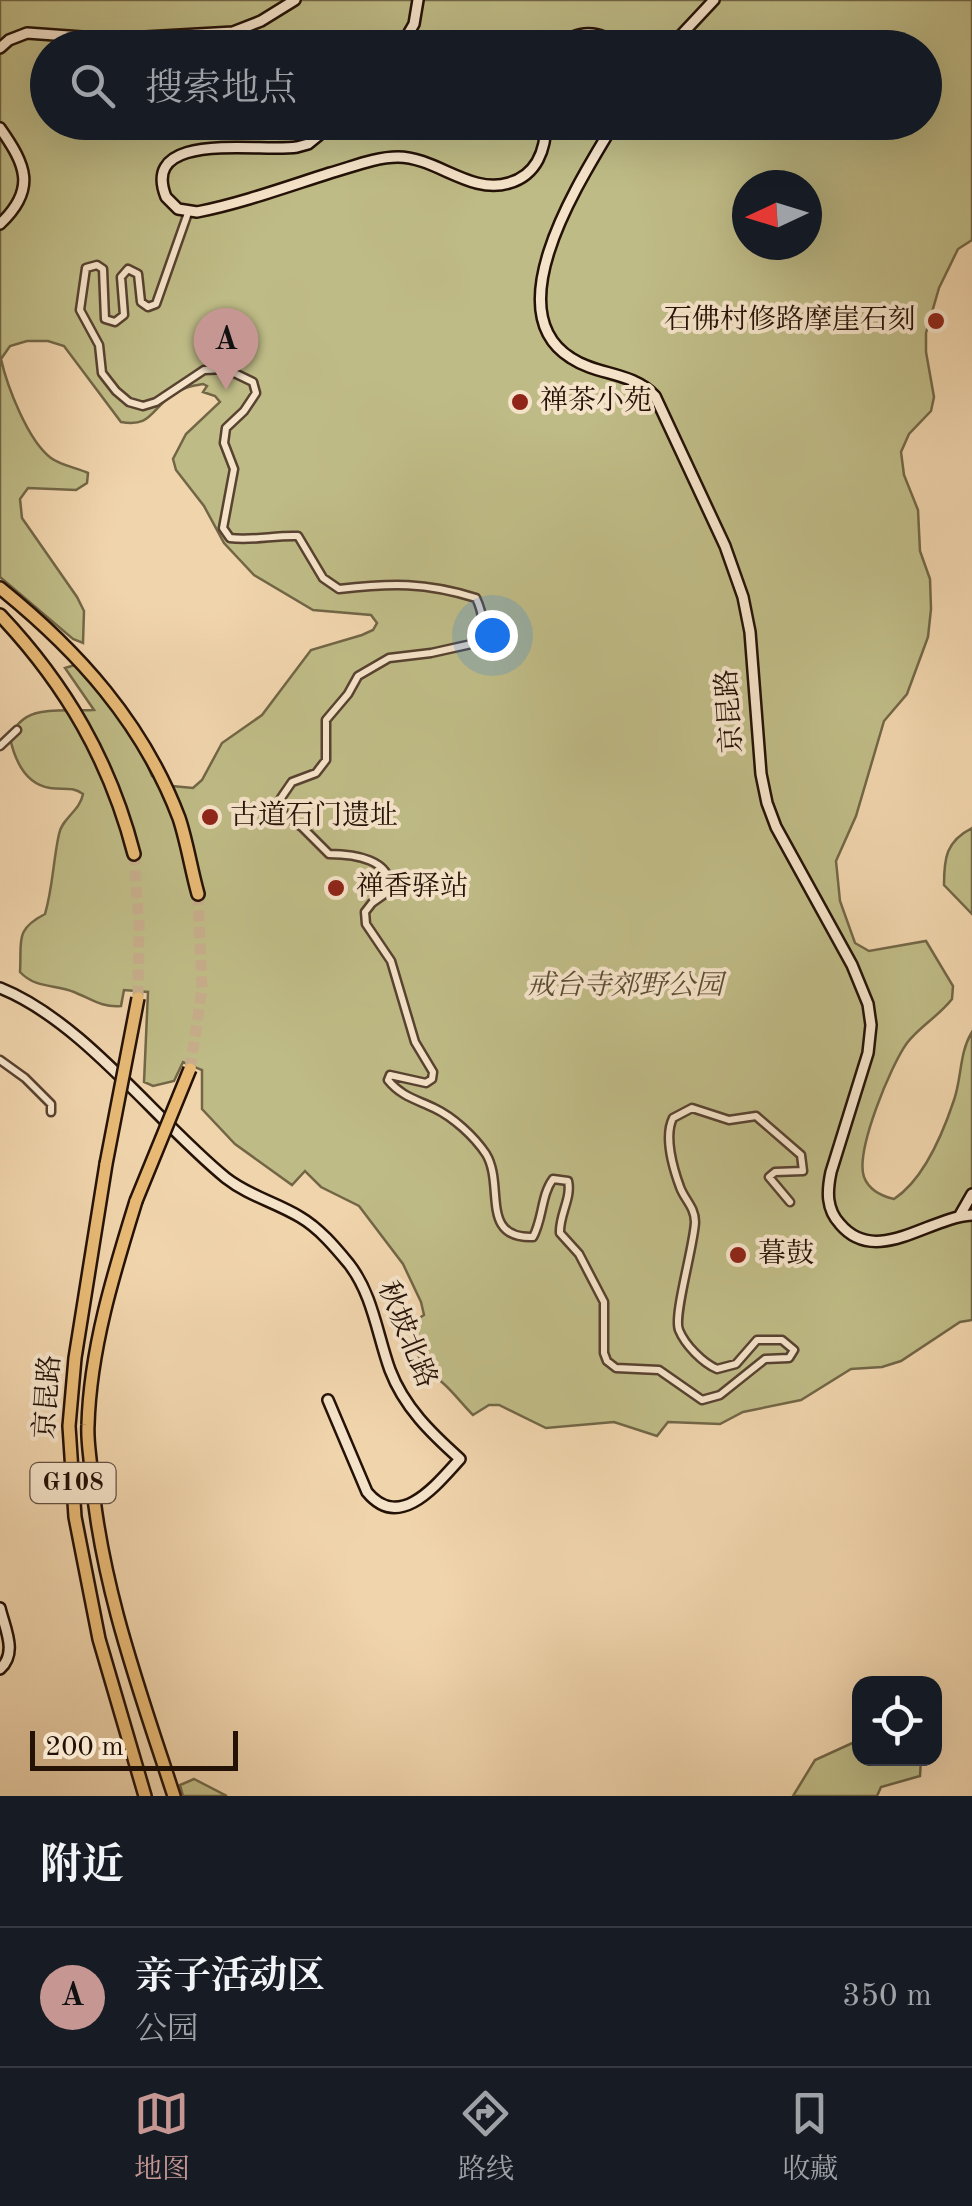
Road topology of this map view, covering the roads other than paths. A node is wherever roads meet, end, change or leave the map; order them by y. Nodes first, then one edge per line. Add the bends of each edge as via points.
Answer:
1 (295, 0) edge
2 (418, 0) edge
3 (714, 0) edge
4 (238, 30) edge
5 (410, 30) edge
6 (686, 30) edge
7 (30, 33) edge
8 (0, 48) edge
9 (0, 128) edge
10 (313, 140) edge
11 (544, 140) edge
12 (604, 140) edge
13 (188, 212) junction
14 (0, 224) edge
15 (0, 588) edge
16 (0, 615) edge
17 (17, 730) dead end
18 (0, 746) edge
19 (134, 854) tunnel mouth
20 (198, 894) tunnel mouth
21 (0, 988) edge
22 (138, 998) tunnel mouth
23 (0, 1060) edge
24 (190, 1070) tunnel mouth
25 (51, 1112) dead end
26 (972, 1194) edge
27 (790, 1202) dead end
28 (960, 1215) junction
29 (972, 1215) edge
30 (328, 1400) dead end
31 (0, 1608) edge
32 (0, 1668) edge
33 (145, 1796) edge
34 (174, 1796) edge

1 - 4 main road
2 - 5 main road
3 - 6 main road
7 - 8 main road
9 - 14 main road via 19,154 24,176 19,202
10 - 13 main road via 170,158 162,189
11 - 13 main road via 531,171 508,183 486,185 423,161 390,157
12 - 28 main road, 京昆路 via 564,216 539,293 542,324 570,358 632,379 655,396 739,580 766,803 852,965 870,1013 864,1070 828,1184 834,1217 857,1238 880,1242
13 - 27 street via 156,304 141,302 138,274 128,268 121,276 124,316 106,319 103,269 86,268 80,310 99,345 102,373 116,392 143,406 204,370 226,369 253,382 256,393 226,428 234,470 223,528 230,538 298,536 322,578 339,589 399,582 439,586 476,598 482,610 476,642 389,658 358,676 326,720 326,760 316,773 292,782 281,798 284,816 330,854 357,854 385,870 391,882 390,891 365,912 366,924 391,961 415,1042 433,1072 426,1083 390,1075 388,1080 400,1094 454,1119 486,1155 498,1214 515,1238 533,1237 548,1185 568,1181 560,1234 604,1302 607,1361 616,1368 659,1370 702,1400 720,1395 765,1360 789,1358 794,1350 782,1340 757,1340 736,1364 717,1369 679,1331 695,1221 670,1144 673,1118 692,1108 721,1119 763,1119 796,1148 804,1165 798,1173 770,1173
15 - 20 highway via 72,650 147,750 179,820
16 - 19 highway via 59,684 100,755
17 - 18 street
21 - 30 main road, 秋坡北路 via 61,1022 245,1193 303,1218 326,1238 365,1292 405,1398 460,1459 420,1501 388,1507 375,1502
22 - 33 highway, 京昆路 / G108, bridge via 75,1358 70,1444 75,1518 99,1639
23 - 25 street via 52,1104
24 - 34 highway, 京昆路 / G108, bridge via 115,1268 88,1425 95,1515 121,1634
26 - 28 main road
28 - 29 main road, 京昆路
31 - 32 main road via 11,1653

